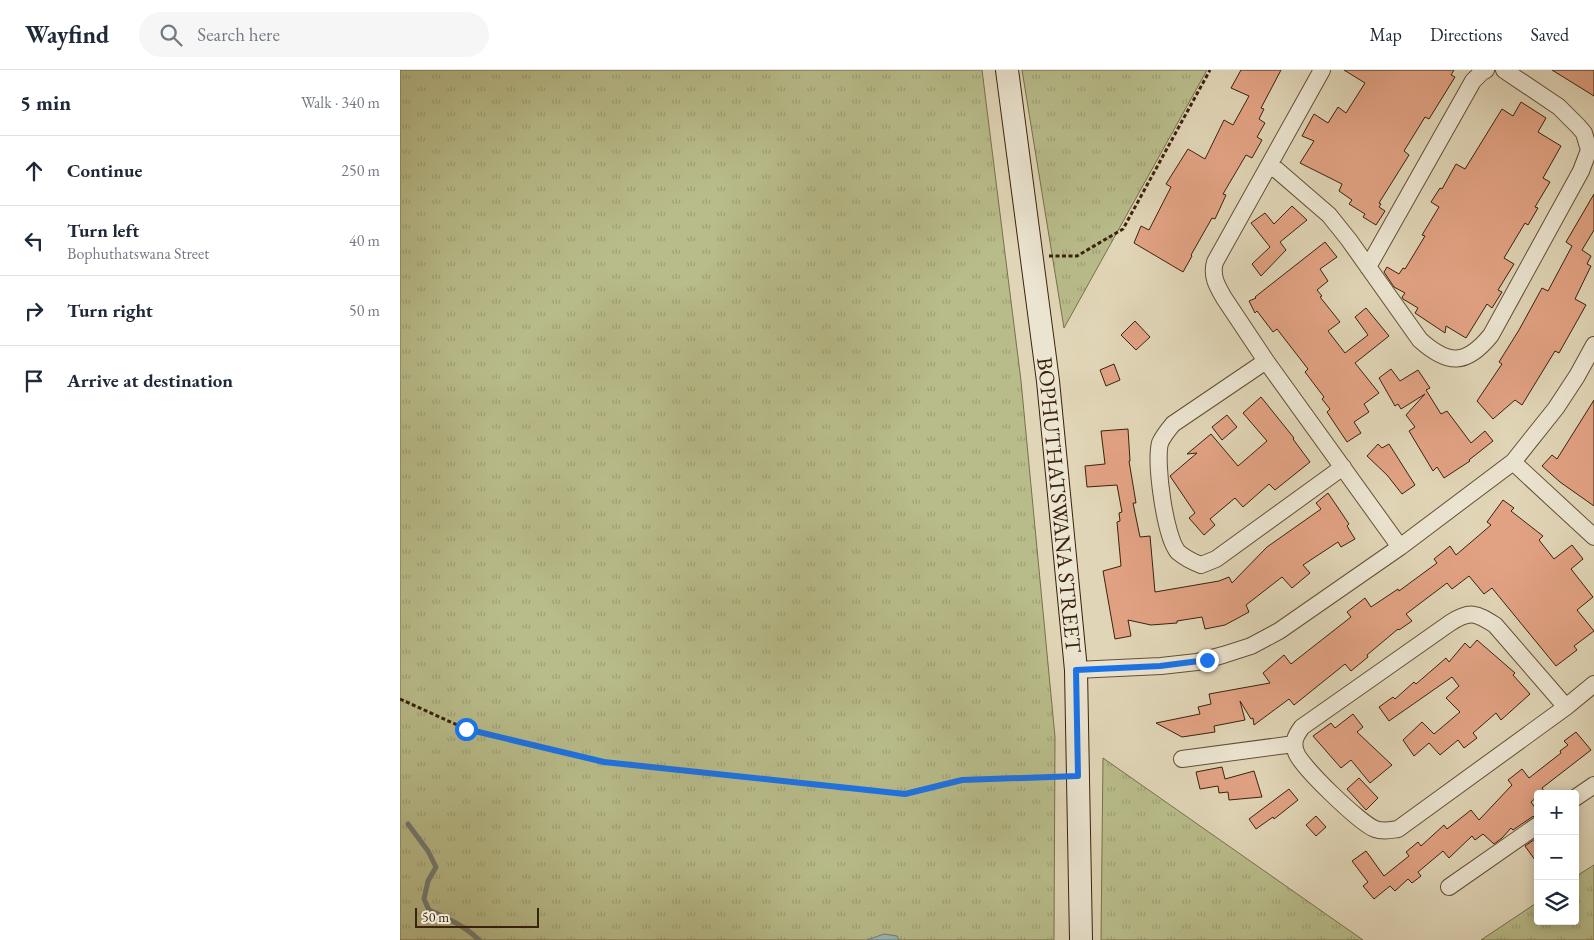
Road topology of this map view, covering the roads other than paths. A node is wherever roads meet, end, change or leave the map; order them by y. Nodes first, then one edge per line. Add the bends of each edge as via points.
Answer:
1 (1007, 70) edge
2 (1322, 70) edge
3 (1486, 70) edge
4 (1504, 70) edge
5 (1270, 164) junction
6 (1368, 268) junction
7 (1594, 345) edge
8 (1266, 361) junction
9 (1513, 462) junction
10 (1343, 467) junction
11 (1593, 534) edge
12 (1400, 547) junction
13 (1076, 670) junction
14 (1594, 684) edge
15 (1566, 707) junction
16 (1294, 744) junction
17 (1182, 760) dead end
18 (1594, 784) edge
19 (1579, 795) edge
20 (1534, 828) edge
21 (1449, 887) dead end
22 (1081, 940) edge

1 - 13 street, BOPHUTHATSWANA STREET via 1048,381
2 - 5 street
3 - 6 street via 1473,81
4 - 6 street via 1566,113 1584,133 1589,150 1581,171 1491,335 1467,356 1446,359 1420,340
5 - 6 street via 1329,215
5 - 8 street via 1215,262 1214,274 1218,288
7 - 9 street via 1556,408
8 - 10 street
8 - 10 street via 1173,424 1163,436 1158,460 1161,490 1171,540 1178,551 1201,565 1216,559
9 - 11 street
9 - 12 street
10 - 12 street
12 - 13 street via 1279,631 1250,646 1207,660 1181,664
13 - 22 street, BOPHUTHATSWANA STREET
14 - 15 street
15 - 16 street via 1398,829 1392,830 1376,830 1361,821 1298,758
15 - 16 street via 1495,625 1480,616 1468,614 1450,623 1302,728
16 - 17 street
18 - 19 street
20 - 21 street

